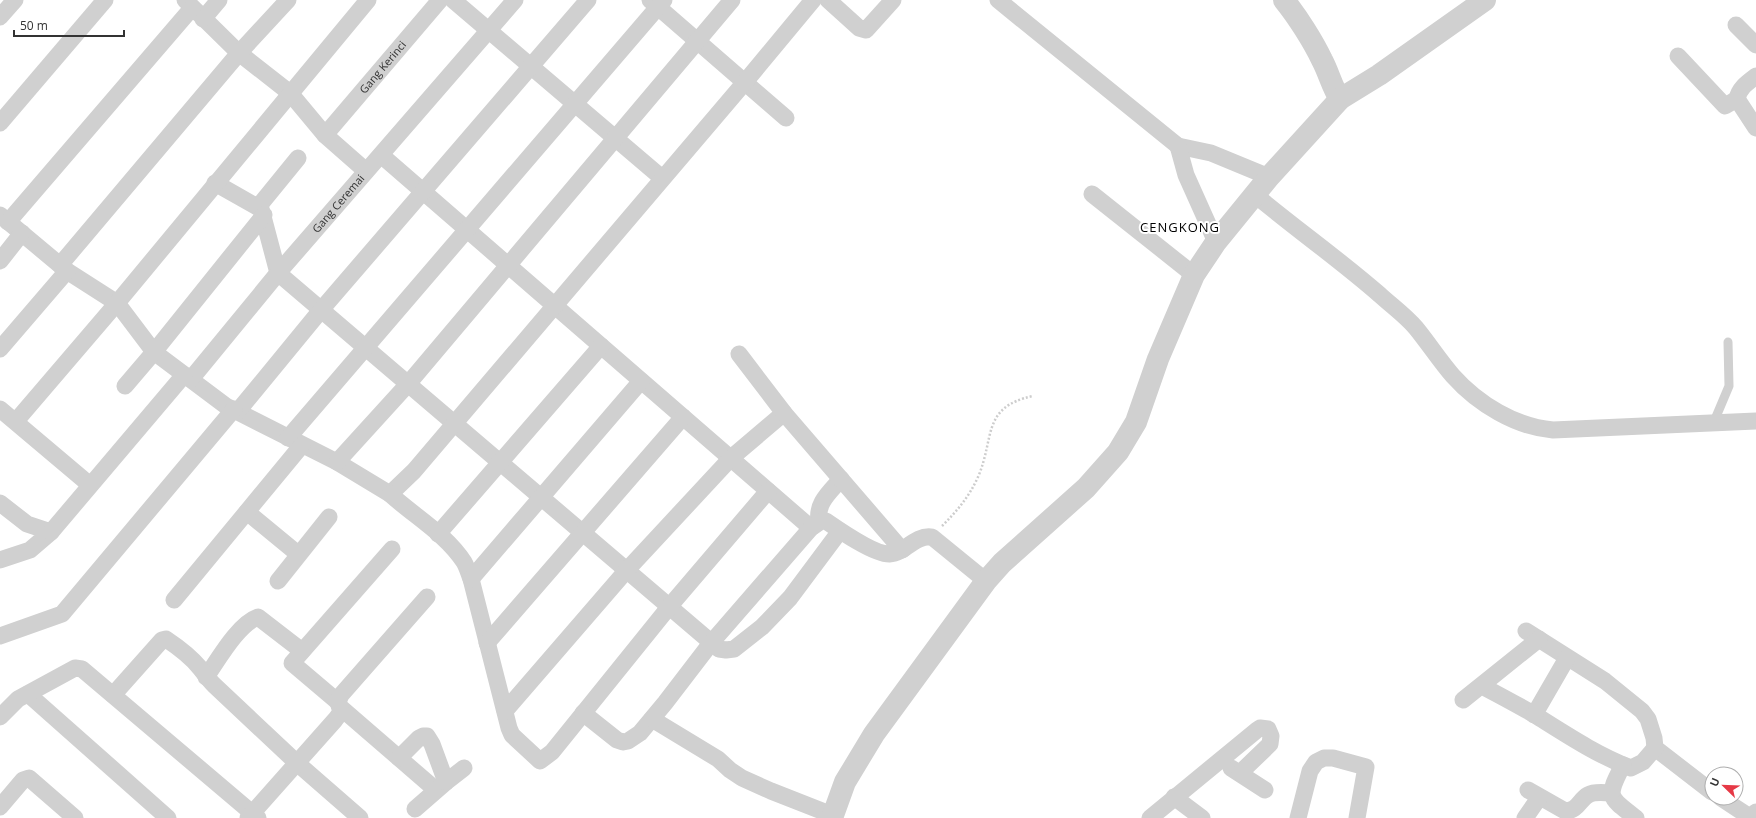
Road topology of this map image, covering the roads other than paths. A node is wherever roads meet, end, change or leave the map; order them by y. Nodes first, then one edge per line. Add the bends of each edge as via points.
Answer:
1 (15, 0) edge
2 (105, 0) edge
3 (218, 0) edge
4 (288, 0) edge
5 (368, 0) edge
6 (440, 0) edge
7 (453, 0) edge
8 (515, 0) edge
9 (588, 0) edge
10 (732, 0) edge
11 (812, 0) edge
12 (828, 0) edge
13 (892, 0) edge
14 (998, 0) edge
15 (1284, 0) edge
16 (1485, 0) edge
17 (657, 2) edge
18 (193, 9) edge
19 (0, 17) edge
20 (1736, 25) dead end
21 (488, 30) junction
22 (697, 42) junction
23 (1756, 45) edge
24 (239, 53) junction
25 (1678, 56) dead end
26 (531, 66) junction
27 (1756, 76) edge
28 (745, 82) junction
29 (290, 93) junction
30 (1737, 98) junction
31 (1340, 99) junction
32 (574, 103) junction
33 (786, 118) dead end
34 (0, 124) edge
35 (1756, 128) edge
36 (325, 135) junction
37 (615, 138) junction
38 (1178, 146) junction
39 (381, 155) junction
40 (298, 158) dead end
41 (366, 171) junction
42 (1269, 177) junction
43 (662, 178) junction
44 (215, 183) junction
45 (423, 192) junction
46 (1092, 194) dead end
47 (1254, 194) junction
48 (261, 211) junction
49 (4, 218) edge
50 (466, 230) junction
51 (22, 233) junction
52 (1216, 242) junction
53 (0, 261) edge
54 (508, 265) junction
55 (63, 268) junction
56 (278, 273) junction
57 (1194, 275) junction
58 (117, 303) junction
59 (554, 306) junction
60 (321, 310) junction
61 (1728, 342) dead end
62 (601, 346) junction
63 (365, 347) junction
64 (0, 349) edge
65 (154, 352) junction
66 (739, 354) dead end
67 (188, 377) junction
68 (641, 380) junction
69 (408, 384) junction
70 (125, 386) dead end
71 (0, 408) edge
72 (236, 410) junction
73 (784, 413) junction
74 (683, 417) junction
75 (1756, 421) edge
76 (16, 422) junction
77 (454, 423) junction
78 (1713, 424) junction
79 (295, 442) junction
80 (730, 458) junction
81 (337, 462) junction
82 (500, 463) junction
83 (841, 479) junction
84 (90, 485) junction
85 (768, 491) junction
86 (390, 494) junction
87 (541, 498) junction
88 (0, 503) edge
89 (247, 512) junction
90 (329, 517) dead end
91 (815, 525) junction
92 (840, 531) junction
93 (51, 532) junction
94 (583, 533) junction
95 (438, 534) junction
96 (392, 549) dead end
97 (902, 550) junction
98 (298, 554) junction
99 (0, 560) edge
100 (626, 570) junction
101 (471, 579) junction
102 (278, 581) dead end
103 (986, 581) junction
104 (427, 597) dead end
105 (174, 600) dead end
106 (669, 607) junction
107 (0, 634) edge
108 (487, 643) junction
109 (711, 643) junction
110 (302, 651) junction
111 (1567, 658) junction
112 (206, 677) junction
113 (1482, 686) junction
114 (28, 694) junction
115 (113, 695) junction
116 (1463, 700) dead end
117 (339, 704) junction
118 (505, 711) junction
119 (583, 713) junction
120 (1534, 714) junction
121 (0, 717) edge
122 (652, 719) junction
123 (1655, 748) junction
124 (399, 758) junction
125 (1220, 760) junction
126 (297, 763) junction
127 (1623, 765) junction
128 (464, 768) dead end
129 (1240, 773) junction
130 (441, 786) junction
131 (1704, 786) edge
132 (1265, 790) dead end
133 (1611, 793) junction
134 (1174, 797) junction
135 (1735, 806) edge
136 (0, 807) edge
137 (415, 809) dead end
138 (253, 816) edge
139 (832, 816) edge
140 (1752, 816) edge
141 (75, 818) edge
142 (168, 818) edge
143 (360, 818) edge
144 (1150, 818) edge
145 (1202, 818) edge
146 (1298, 818) edge
147 (1357, 818) edge
148 (1525, 818) edge
149 (1636, 818) edge

1 - 19 street
2 - 34 street
3 - 18 street
4 - 24 street
5 - 29 street
6 - 36 street, Gang Kerinci
7 - 21 street
8 - 21 street, Gang Ceremai
9 - 26 street
10 - 22 street
11 - 28 street
12 - 13 street via 859,28 866,30
14 - 38 street
15 - 31 street via 1322,59
16 - 31 street via 1379,75
17 - 22 street
17 - 32 street
18 - 24 street
18 - 49 street
20 - 23 street
21 - 26 street
21 - 39 street, Gang Ceremai
22 - 28 street
22 - 37 street
24 - 29 street
24 - 55 street
25 - 30 street via 1725,106
26 - 32 street
26 - 45 street
27 - 30 street via 1744,85
28 - 33 street
28 - 43 street
29 - 36 street
29 - 44 street
30 - 35 street
31 - 42 street
32 - 37 street
32 - 50 street
36 - 41 street
37 - 43 street
37 - 54 street
38 - 42 street via 1211,153
38 - 52 street via 1186,175
39 - 41 street, Gang Ceremai
39 - 45 street
40 - 48 street
41 - 56 street, Gang Ceremai
42 - 47 street
43 - 59 street
44 - 48 street
44 - 58 street
45 - 50 street
45 - 60 street
46 - 57 street
47 - 52 street
47 - 78 street via 1344,265 1415,327 1453,376 1471,393 1520,423 1553,430
48 - 56 street
48 - 65 street
49 - 51 street
50 - 54 street
50 - 63 street
51 - 53 street
51 - 55 street
52 - 57 street
54 - 59 street
54 - 69 street
55 - 58 street
55 - 64 street
56 - 60 street
56 - 67 street, Gang Ceremai
57 - 103 street via 1158,359 1136,422 1118,452 1086,488 1002,563
58 - 65 street
58 - 76 street
59 - 62 street
59 - 77 street
60 - 63 street
60 - 72 street
61 - 78 lane via 1729,386
62 - 68 street
62 - 82 street
63 - 69 street
63 - 79 street
65 - 67 street
65 - 70 street
66 - 73 street
67 - 72 street via 211,396
67 - 84 street, Gang Ceremai
68 - 74 street
68 - 87 street
69 - 77 street
69 - 81 street
71 - 76 street
72 - 79 street
72 - 107 street via 62,614
73 - 80 street
73 - 83 street
74 - 80 street
74 - 94 street
75 - 78 street
76 - 84 street
77 - 82 street
77 - 86 street via 414,471
79 - 81 street
79 - 89 street
80 - 85 street
80 - 100 street
81 - 86 street
82 - 87 street
82 - 95 street
83 - 91 street via 819,507
83 - 97 street
84 - 93 street, Gang Ceremai
85 - 91 street
85 - 106 street
86 - 95 street
87 - 94 street
87 - 101 street
88 - 93 street via 27,524
89 - 98 street
89 - 105 street
90 - 98 street
91 - 92 street via 826,521
91 - 109 street
92 - 97 street via 883,553 896,553
92 - 109 street via 790,598 762,627 734,649 719,649
93 - 99 street, Gang Ceremai via 30,550
94 - 100 street
94 - 108 street
95 - 101 street via 459,555
96 - 110 street
97 - 103 street via 920,538 932,537
98 - 102 street
100 - 106 street
100 - 118 street
101 - 108 street
103 - 139 street via 874,734 845,782
104 - 117 street via 341,695
106 - 109 street
106 - 119 street
108 - 118 street
109 - 122 street
110 - 112 street via 258,617 240,630
110 - 117 street via 292,663
111 - 113 street via 1532,635
111 - 120 street
111 - 123 street via 1605,681 1642,711 1648,719
112 - 115 street via 200,667 166,639 162,640
112 - 126 street
113 - 116 street
113 - 120 street
114 - 115 street via 79,668
114 - 121 street via 18,699
114 - 142 street
115 - 138 street
117 - 124 street
117 - 126 street via 341,712
118 - 119 street via 512,734 540,761 552,752
119 - 122 street via 623,742 640,733
120 - 127 street via 1591,750
122 - 139 street via 742,778
123 - 127 street via 1637,767
123 - 131 street
124 - 130 street
124 - 130 street via 419,738 427,736 432,744
125 - 129 street
125 - 129 street via 1260,728 1268,729 1271,736 1270,744
125 - 134 street
126 - 138 street
126 - 143 street
127 - 133 street
128 - 130 street
129 - 132 street
130 - 137 street
133 - 148 street via 1587,795 1577,808 1570,811 1565,811 1534,794
133 - 149 street via 1615,802
134 - 144 street
134 - 145 street
135 - 140 street
136 - 141 street via 23,780 29,778
146 - 147 street via 1310,771 1316,762 1324,758 1366,767

